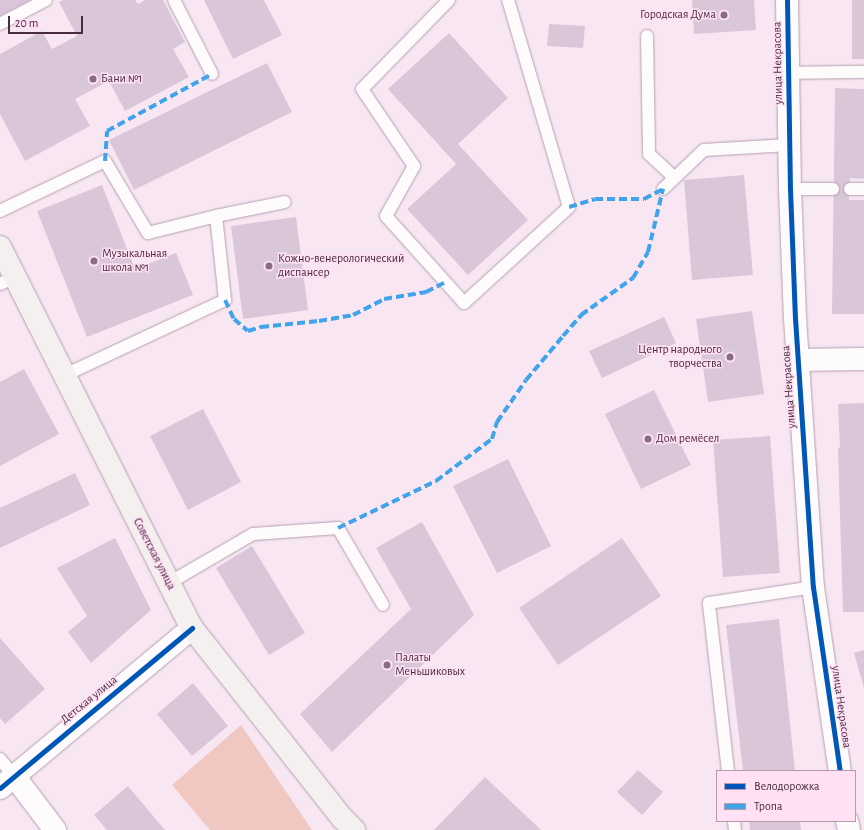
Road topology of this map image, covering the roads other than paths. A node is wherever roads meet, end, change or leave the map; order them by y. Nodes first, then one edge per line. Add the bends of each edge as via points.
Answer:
1 (46, 0) edge
2 (174, 0) edge
3 (449, 0) edge
4 (508, 0) edge
5 (787, 0) edge
6 (0, 24) edge
7 (648, 36) dead end
8 (864, 72) edge
9 (788, 73) junction
10 (212, 74) dead end
11 (790, 145) junction
12 (674, 177) junction
13 (790, 188) junction
14 (663, 189) dead end
15 (833, 189) dead end
16 (850, 189) dead end
17 (864, 189) edge
18 (285, 202) dead end
19 (0, 211) edge
20 (216, 216) junction
21 (0, 247) edge
22 (7, 280) edge
23 (864, 359) edge
24 (797, 360) junction
25 (65, 375) junction
26 (169, 583) junction
27 (813, 587) junction
28 (383, 605) dead end
29 (192, 628) junction
30 (0, 759) edge
31 (728, 770) edge
32 (840, 770) edge
33 (7, 782) edge
34 (55, 830) edge
35 (354, 830) edge

1 - 6 lane
2 - 10 lane
3 - 4 lane via 362,89 414,166 386,216 464,303 569,207
5 - 9 street, улица Некрасова
7 - 12 lane via 649,154
8 - 9 lane
9 - 11 street, улица Некрасова
11 - 12 lane via 704,150
11 - 13 street, улица Некрасова
12 - 14 lane
13 - 15 lane
13 - 24 street, улица Некрасова
16 - 17 lane
18 - 20 lane
19 - 20 lane via 105,160 148,233
20 - 25 lane via 225,300
21 - 22 main road, Советская улица
22 - 25 main road, Советская улица
23 - 24 street
24 - 27 street, улица Некрасова
25 - 26 main road, Советская улица
26 - 28 lane via 253,534 338,528
26 - 29 main road, Советская улица
27 - 31 lane via 709,603
27 - 32 street, улица Некрасова
29 - 33 street, Детская улица
29 - 35 main road, Советская улица
30 - 33 lane
33 - 34 street

